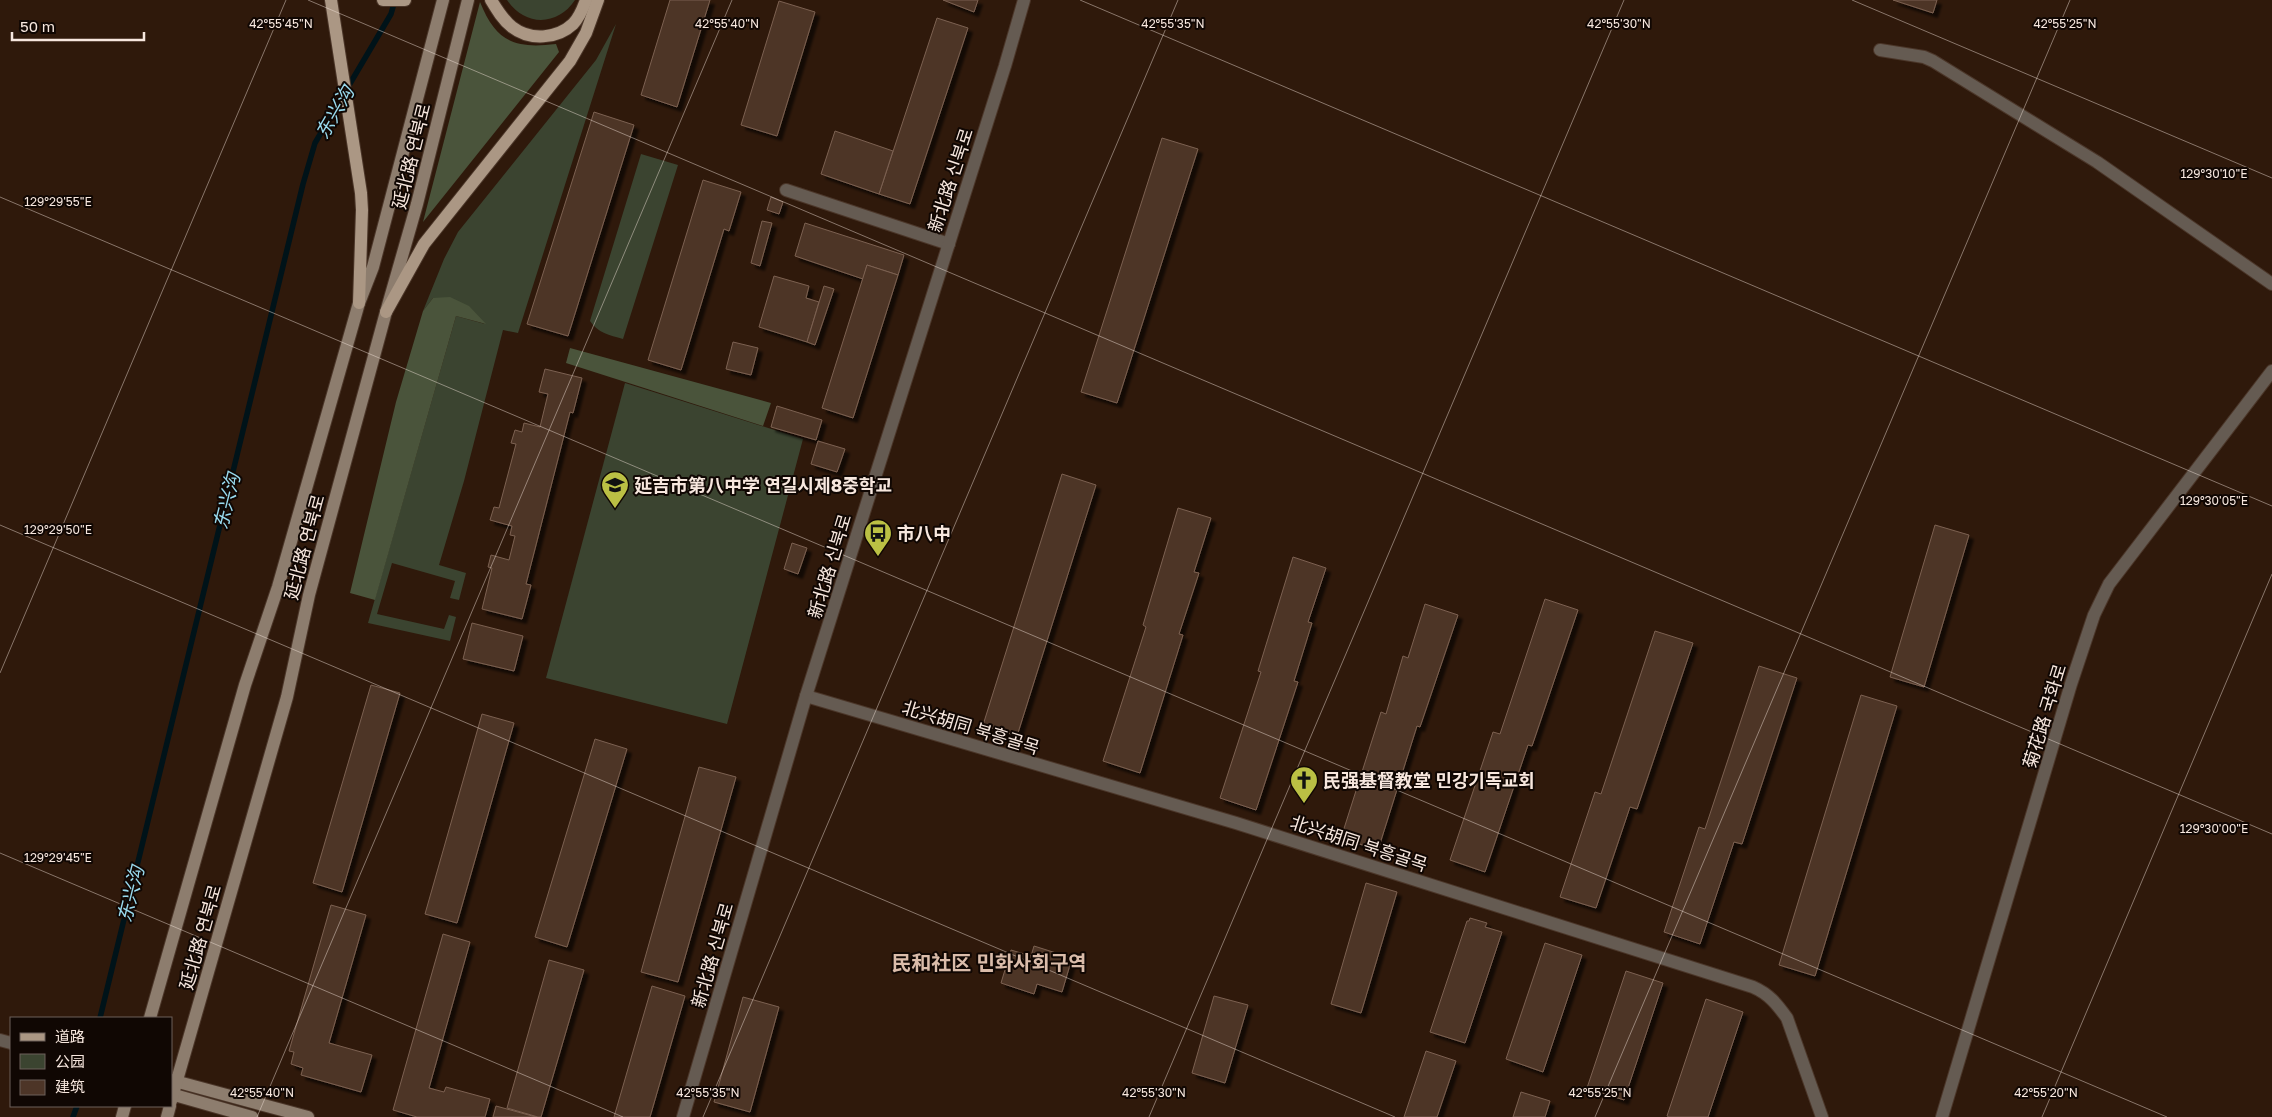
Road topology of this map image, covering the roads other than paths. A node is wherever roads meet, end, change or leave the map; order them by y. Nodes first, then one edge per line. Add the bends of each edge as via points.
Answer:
1 (331, 0) edge
2 (383, 0) edge
3 (406, 0) edge
4 (443, 0) edge
5 (468, 0) edge
6 (491, 0) edge
7 (586, 0) edge
8 (598, 0) edge
9 (1024, 0) edge
10 (1880, 50) dead end
11 (786, 190) dead end
12 (949, 244) junction
13 (2272, 284) edge
14 (359, 303) junction
15 (386, 312) junction
16 (2272, 371) edge
17 (806, 696) junction
18 (150, 1017) edge
19 (174, 1081) edge
20 (172, 1099) edge
21 (252, 1117) edge
22 (308, 1117) edge
23 (683, 1117) edge
24 (1822, 1117) edge
25 (1942, 1117) edge

1 - 14 main road via 362,210
2 - 3 main road
4 - 14 main road, 延北路 연북로 via 373,268
5 - 15 main road, 延北路 연북로 via 418,204
6 - 7 main road via 507,23 518,31 550,36 573,24
8 - 15 main road via 586,33 570,61 424,244
9 - 12 street, 新北路 신북로
10 - 13 street via 1933,61 2098,162
11 - 12 street
12 - 17 street, 新北路 신북로
14 - 18 main road, 延北路 연북로
15 - 19 main road, 延北路 연북로 via 309,594 287,697
16 - 25 street, 菊花路 국화로 via 2109,584 2094,616
17 - 23 street, 新北路 신북로
17 - 24 street, 北兴胡同 북흥골목 via 1246,826 1753,987 1765,992 1787,1018
19 - 22 main road
20 - 21 main road

